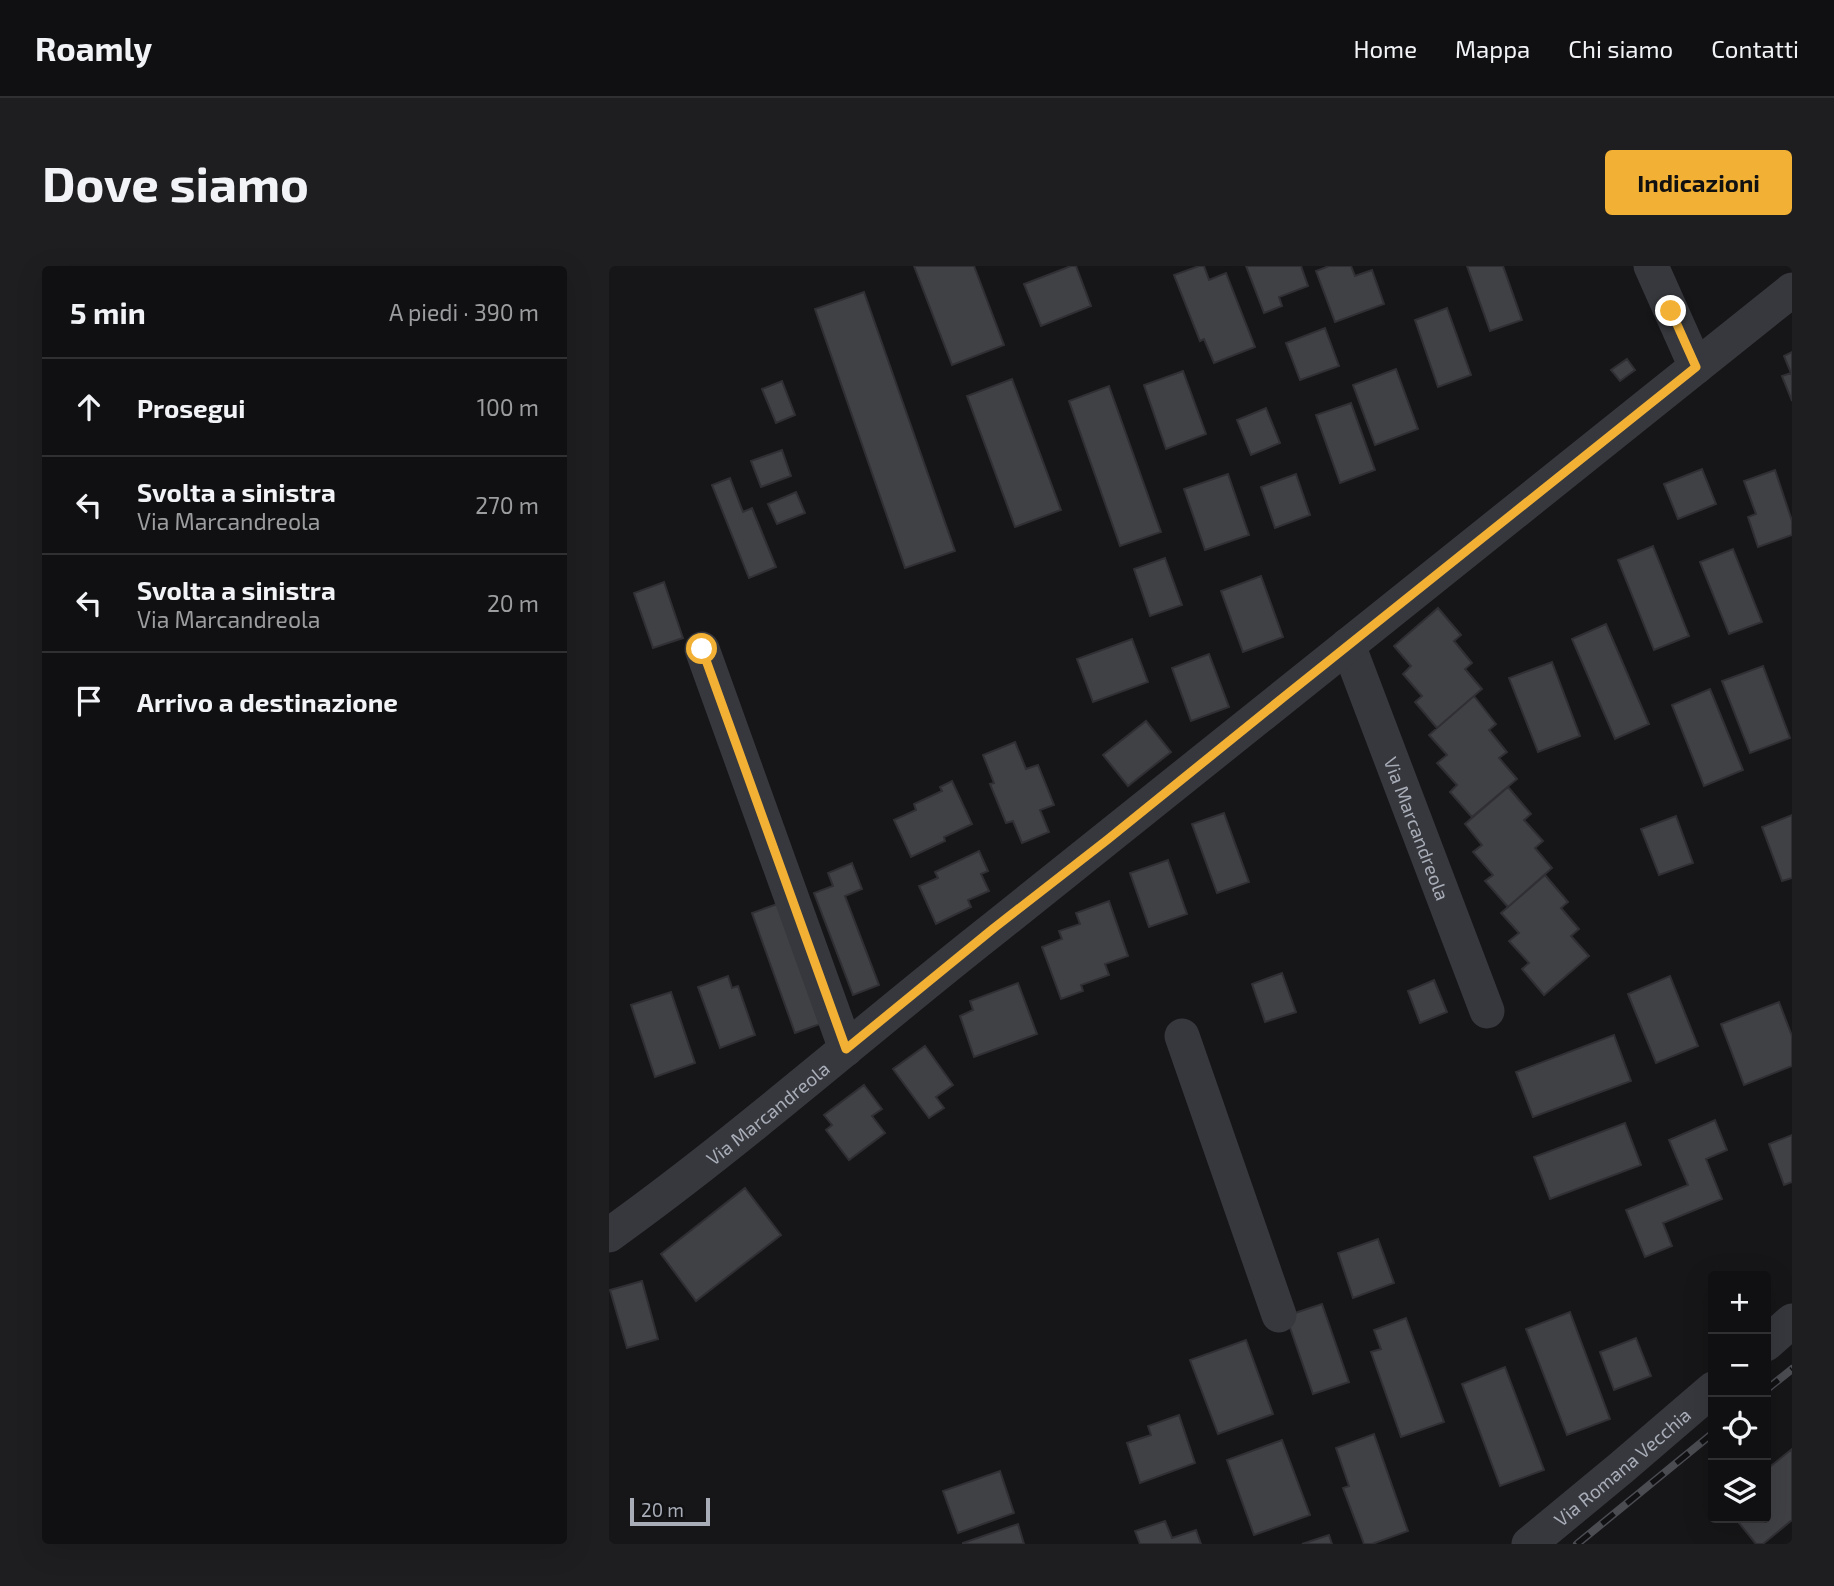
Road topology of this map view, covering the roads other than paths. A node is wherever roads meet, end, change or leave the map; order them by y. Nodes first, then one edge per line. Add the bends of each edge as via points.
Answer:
1 (1651, 266) edge
2 (1792, 290) edge
3 (1696, 367) junction
4 (1348, 645) junction
5 (702, 649) dead end
6 (1487, 1011) dead end
7 (1182, 1036) dead end
8 (846, 1049) junction
9 (609, 1235) edge
10 (1279, 1315) dead end
11 (1792, 1321) edge
12 (1771, 1340) edge
13 (1708, 1393) edge
14 (1529, 1544) edge

1 - 3 street
2 - 3 street, Via Marcandreola
3 - 4 street, Via Marcandreola
4 - 6 street, Via Marcandreola
4 - 8 street, Via Marcandreola
5 - 8 street
7 - 10 street
8 - 9 street, Via Marcandreola via 681,1183
11 - 12 street
13 - 14 street, Via Romana Vecchia

